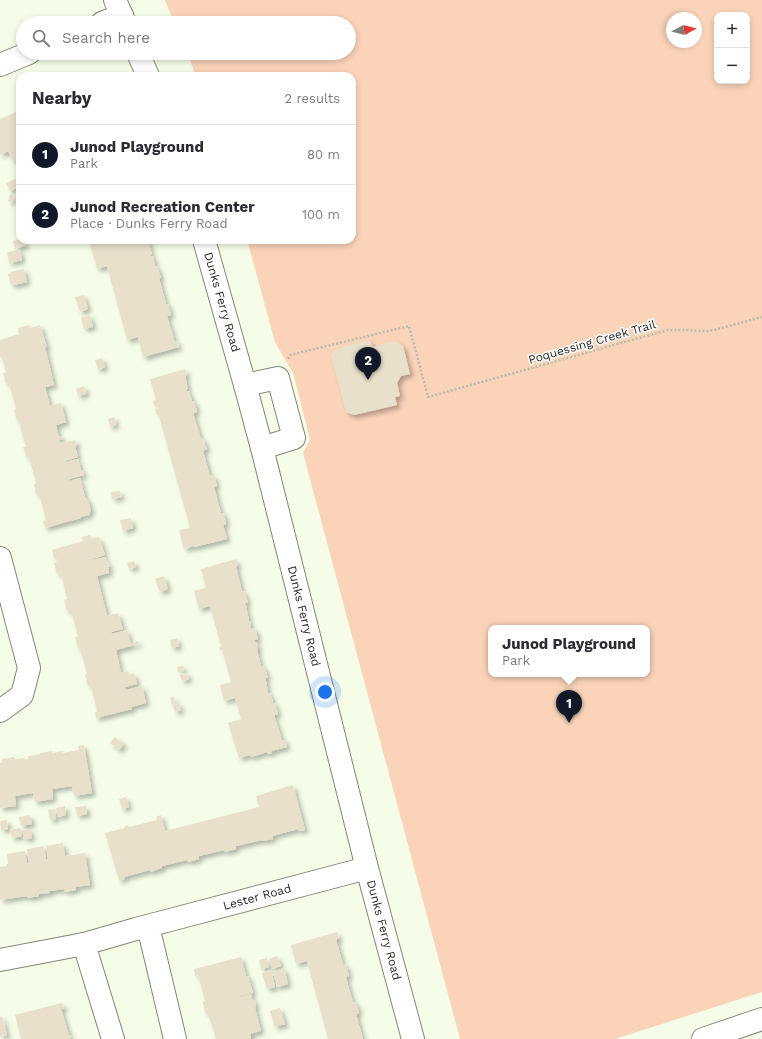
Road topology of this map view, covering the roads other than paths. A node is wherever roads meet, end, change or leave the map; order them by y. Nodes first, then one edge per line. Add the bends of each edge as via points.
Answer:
1 (16, 58) edge
2 (141, 60) edge
3 (0, 65) edge
4 (146, 72) edge
5 (205, 244) edge
6 (245, 384) junction
7 (262, 448) junction
8 (0, 558) edge
9 (0, 710) edge
10 (367, 868) junction
11 (142, 927) junction
12 (84, 944) junction
13 (0, 960) edge
14 (762, 1020) edge
15 (112, 1039) edge
16 (175, 1039) edge
17 (413, 1039) edge
18 (703, 1039) edge

1 - 3 street
2 - 4 street
5 - 6 street, Dunks Ferry Road
6 - 7 street, Dunks Ferry Road
6 - 7 street via 278,378 294,438
7 - 10 street, Dunks Ferry Road
8 - 9 street via 29,668 22,695
10 - 11 street, Lester Road
10 - 17 street, Dunks Ferry Road
11 - 12 street, Lester Road
11 - 16 street
12 - 13 street
12 - 15 street
14 - 18 street

